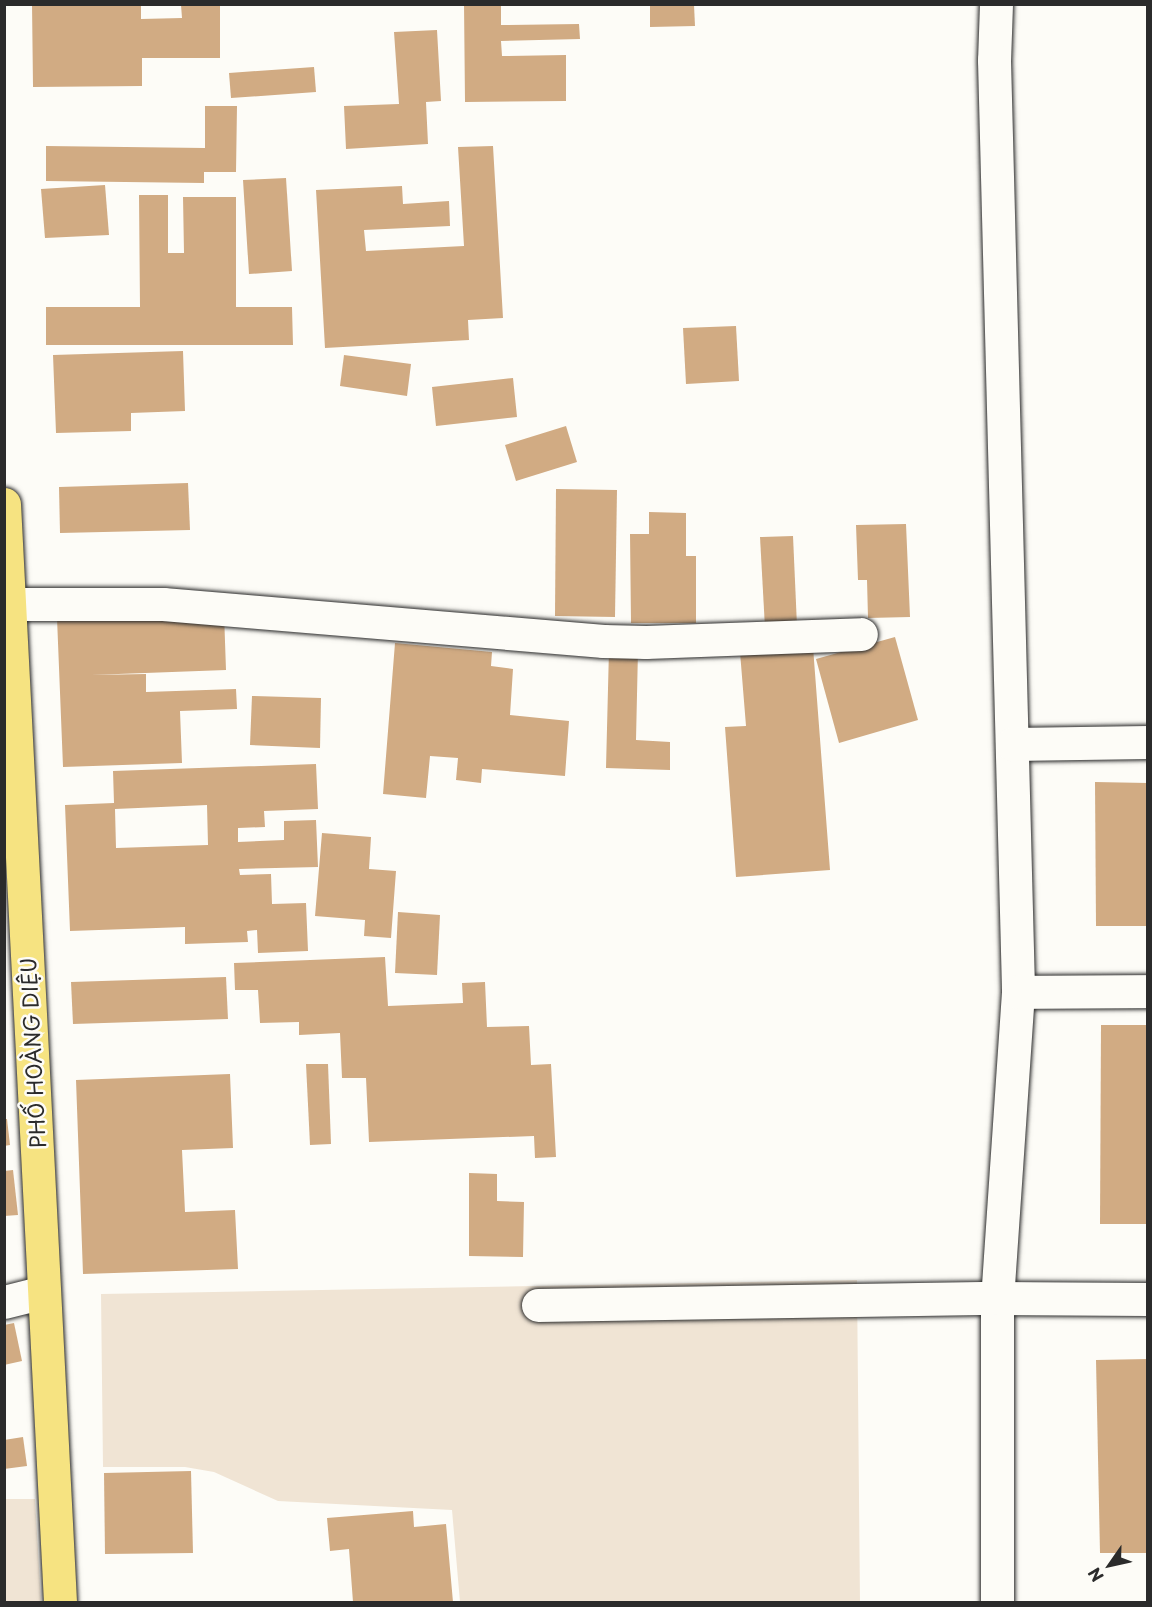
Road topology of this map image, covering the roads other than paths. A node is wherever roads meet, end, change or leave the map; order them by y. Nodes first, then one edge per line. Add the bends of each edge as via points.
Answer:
1 (996, 4) edge
2 (4, 504) edge
3 (10, 603) junction
4 (861, 634) dead end
5 (1148, 742) edge
6 (1011, 744) junction
7 (1148, 991) edge
8 (1018, 992) junction
9 (44, 1292) junction
10 (997, 1298) junction
11 (1148, 1299) edge
12 (4, 1302) edge
13 (538, 1305) dead end
14 (60, 1602) edge
15 (997, 1602) edge

1 - 6 street via 994,60
2 - 3 main road, PHỐ HOÀNG DIỆU
3 - 4 street via 163,604 603,641
3 - 9 main road, PHỐ HOÀNG DIỆU
5 - 6 street
6 - 8 street
7 - 8 street
8 - 10 street
9 - 12 street
9 - 14 main road, PHỐ HOÀNG DIỆU
10 - 11 street
10 - 13 street
10 - 15 street

